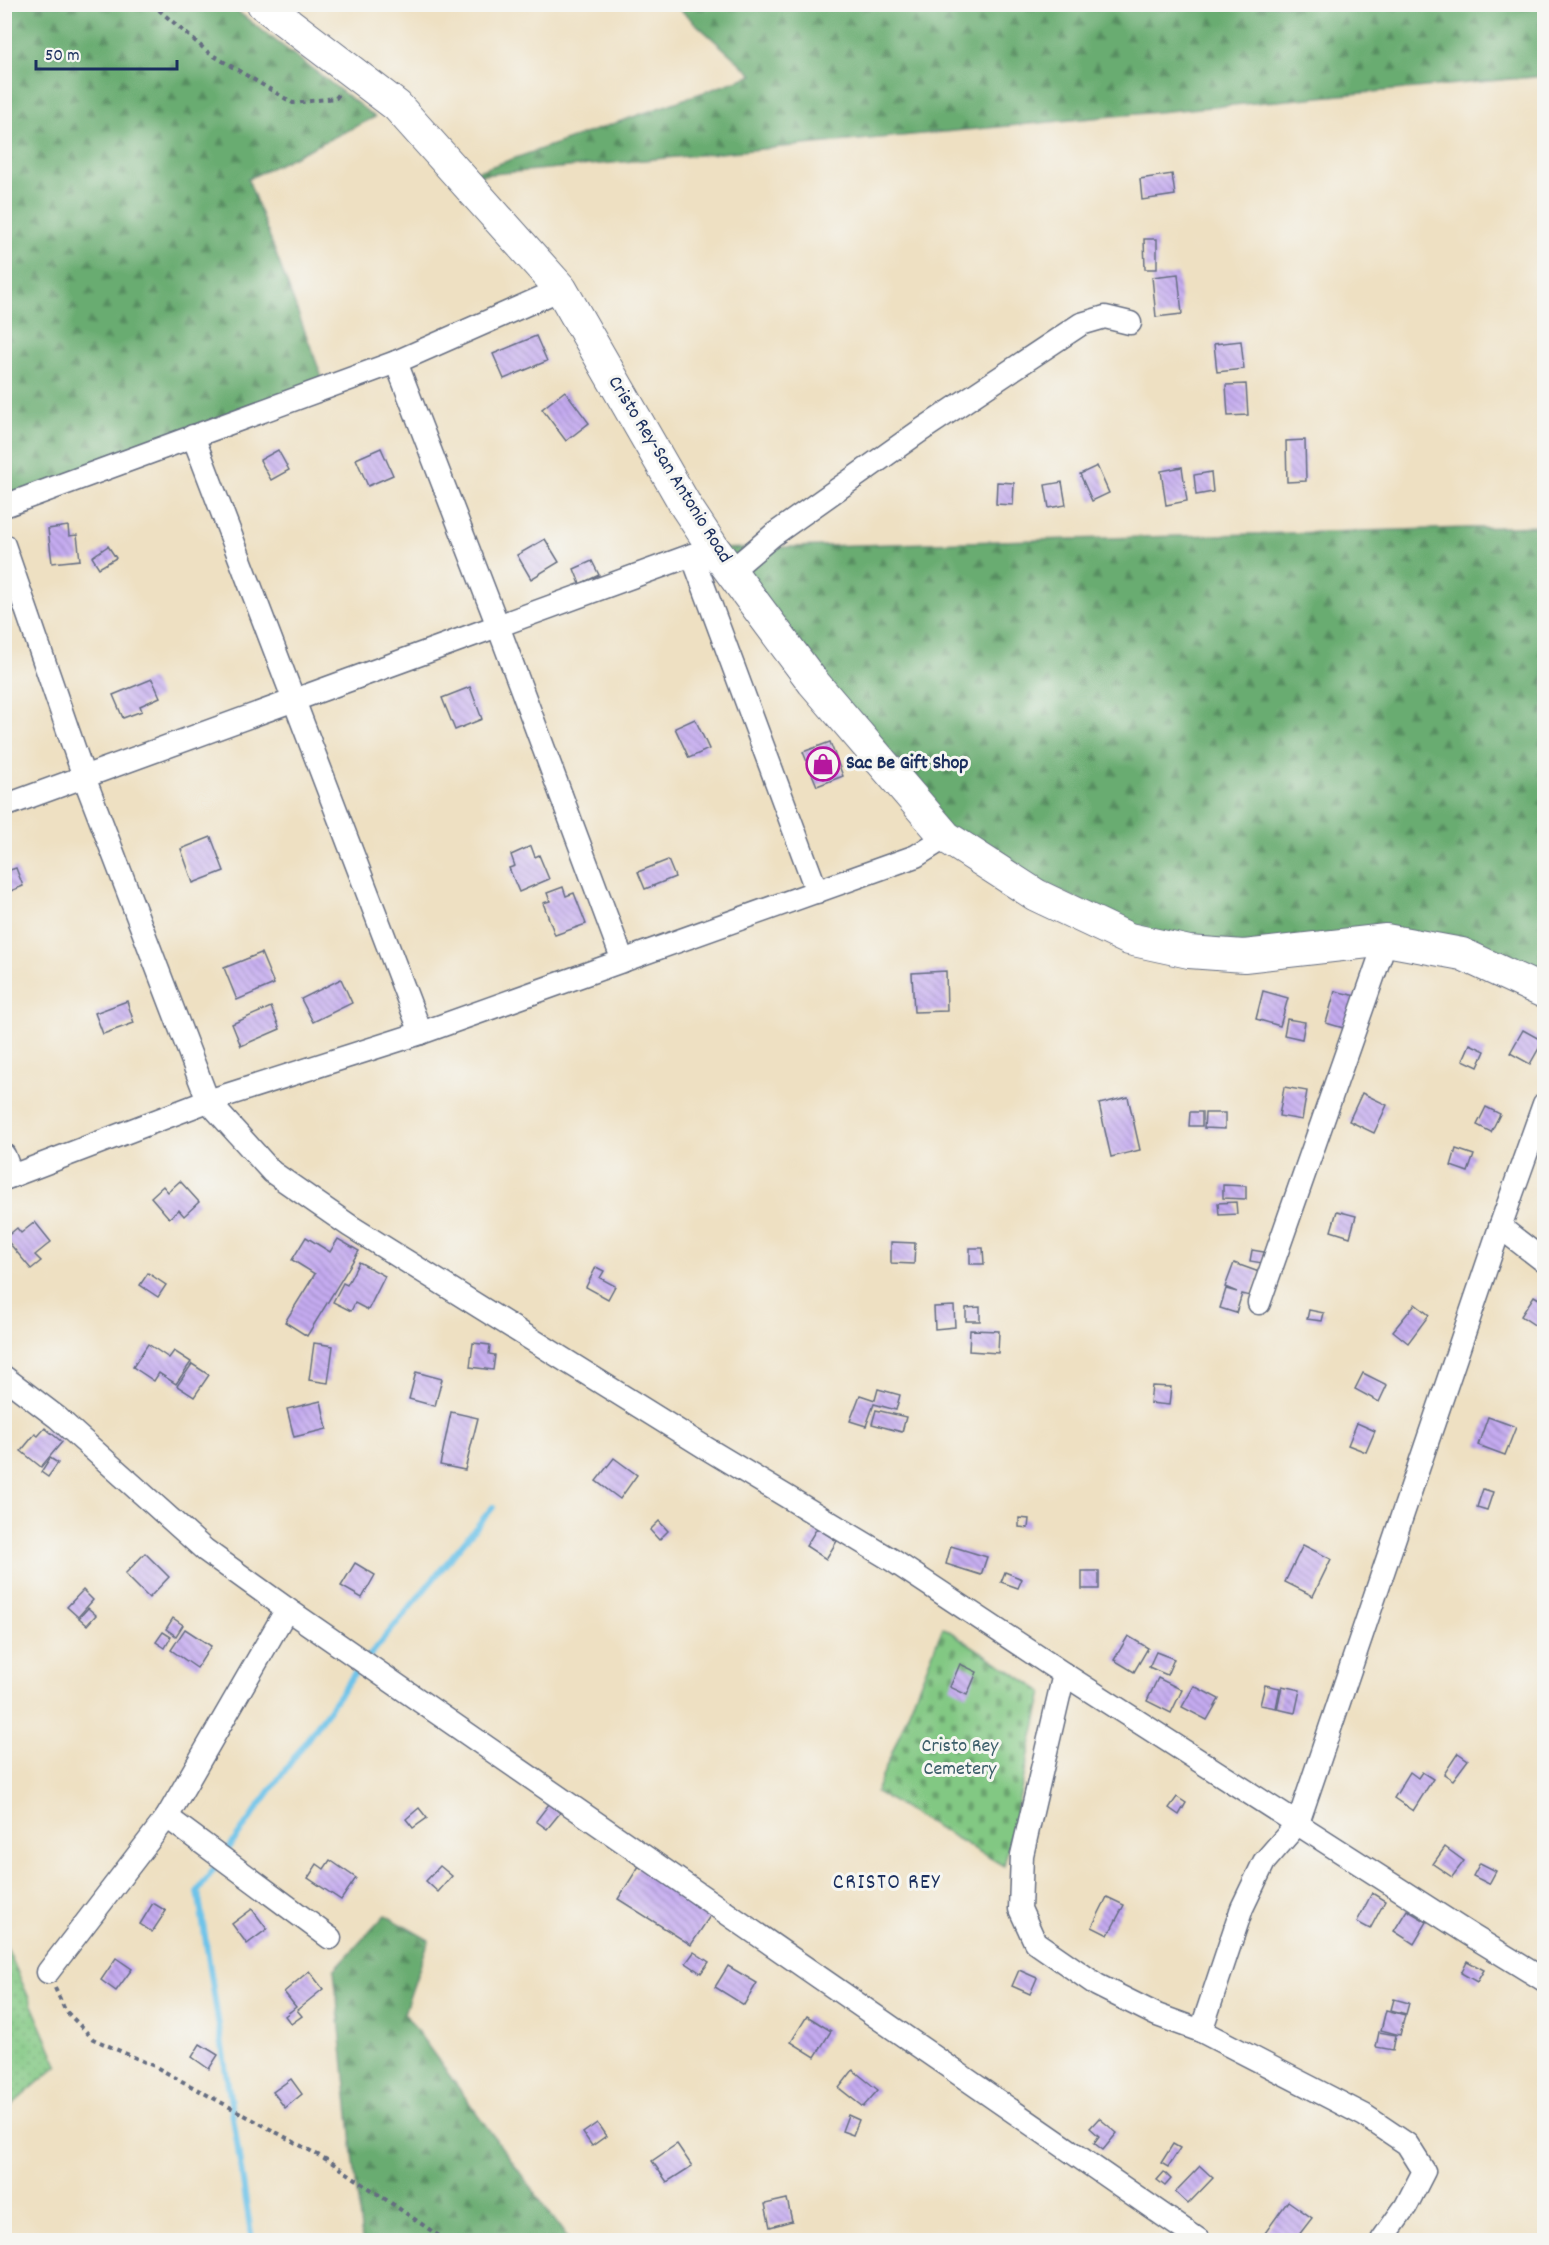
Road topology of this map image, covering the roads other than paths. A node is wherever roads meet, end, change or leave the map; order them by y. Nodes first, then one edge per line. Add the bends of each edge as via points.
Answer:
1 (263, 4) edge
2 (561, 289) junction
3 (1130, 323) dead end
4 (396, 362) junction
5 (193, 436) junction
6 (4, 506) edge
7 (4, 545) edge
8 (712, 558) junction
9 (498, 626) junction
10 (293, 701) junction
11 (84, 777) junction
12 (4, 806) edge
13 (946, 837) junction
14 (817, 892) junction
15 (1386, 940) junction
16 (623, 961) junction
17 (1545, 992) edge
18 (421, 1033) junction
19 (208, 1101) junction
20 (1545, 1104) edge
21 (7, 1170) edge
22 (1500, 1227) junction
23 (1545, 1261) edge
24 (1259, 1303) dead end
25 (4, 1377) edge
26 (287, 1610) junction
27 (1064, 1674) junction
28 (167, 1817) junction
29 (1298, 1823) junction
30 (330, 1938) dead end
31 (48, 1972) road end
32 (1545, 1980) edge
33 (1201, 2031) junction
34 (1184, 2236) edge
35 (1382, 2241) edge

1 - 2 main road, Cristo Rey-San Antonio Road via 397,106
2 - 4 street
2 - 8 main road, Cristo Rey-San Antonio Road
3 - 8 street via 1105,317 1081,324 773,535
4 - 5 street
4 - 9 street
5 - 6 street
5 - 10 street
7 - 11 street
8 - 9 street
8 - 13 main road, Cristo Rey-San Antonio Road
8 - 14 street
9 - 10 street
9 - 16 street
10 - 11 street
10 - 18 street
11 - 12 street
11 - 19 street
13 - 14 street via 916,856
13 - 15 main road, Cristo Rey-San Antonio Road via 1036,895 1129,939 1189,952 1244,956
14 - 16 street
15 - 17 main road, Cristo Rey-San Antonio Road via 1462,954
15 - 24 street
16 - 18 street
18 - 19 street
19 - 21 street
19 - 27 street via 272,1172 350,1226 876,1550
20 - 22 street
22 - 23 street
22 - 29 street
25 - 26 street via 58,1418 205,1550
26 - 28 street
26 - 34 street
27 - 29 street
27 - 33 street via 1022,1855 1020,1909 1035,1942 1097,1985 1157,2015
28 - 30 street
28 - 31 street
29 - 32 street
29 - 33 street via 1264,1862 1242,1908
33 - 35 street via 1364,2115 1407,2144 1424,2171

